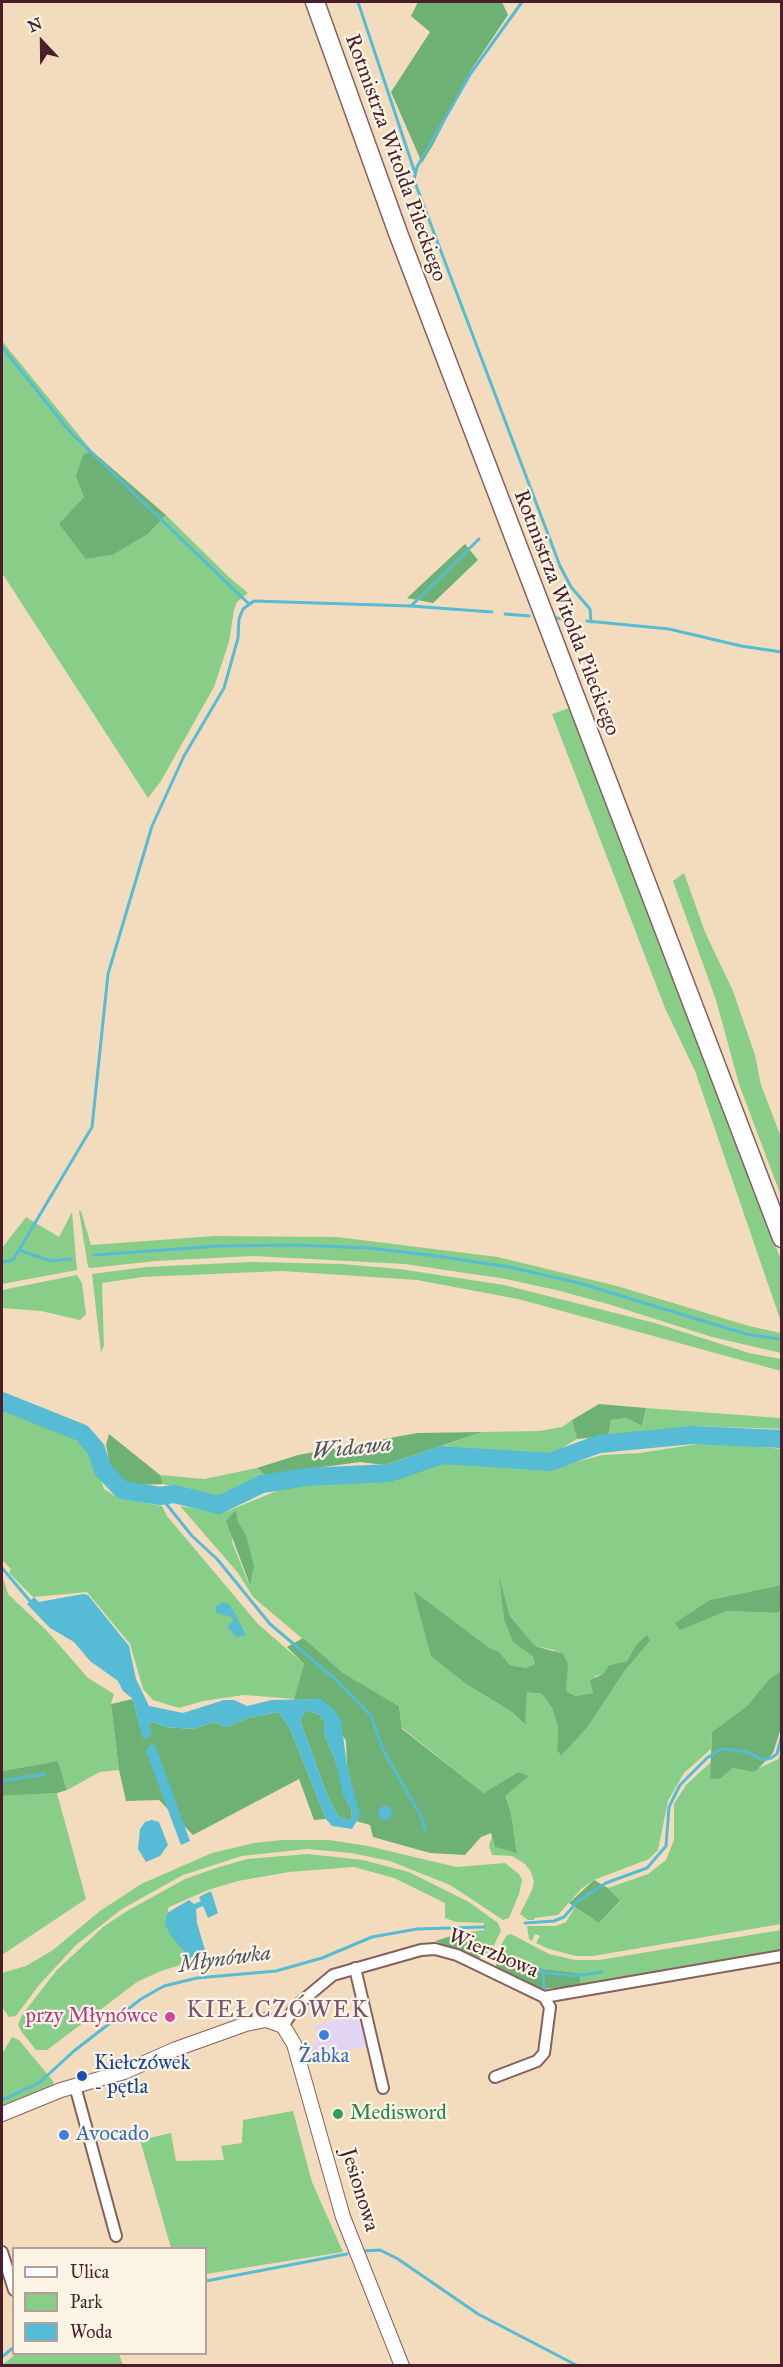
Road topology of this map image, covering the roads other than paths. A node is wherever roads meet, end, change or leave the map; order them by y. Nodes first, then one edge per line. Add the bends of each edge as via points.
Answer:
1 (315, 2) edge
2 (782, 1238) edge
3 (782, 1956) edge
4 (355, 1968) junction
5 (544, 1997) junction
6 (283, 2026) junction
7 (495, 2077) dead end
8 (75, 2086) junction
9 (383, 2088) dead end
10 (2, 2114) edge
11 (116, 2236) dead end
12 (2, 2252) edge
13 (12, 2284) edge
14 (402, 2366) edge

1 - 2 main road, Rotmistrza Witolda Pileckiego via 406,255
3 - 5 street, Wierzbowa
4 - 5 street, Wierzbowa via 435,1949 457,1955
4 - 6 street, Wierzbowa via 316,1986
4 - 9 street
5 - 7 street via 550,2007 544,2053 537,2061
6 - 8 street via 266,2020 246,2024 116,2075
6 - 14 street, Jesionowa via 294,2044 343,2217
8 - 10 street
8 - 11 street
12 - 13 street

